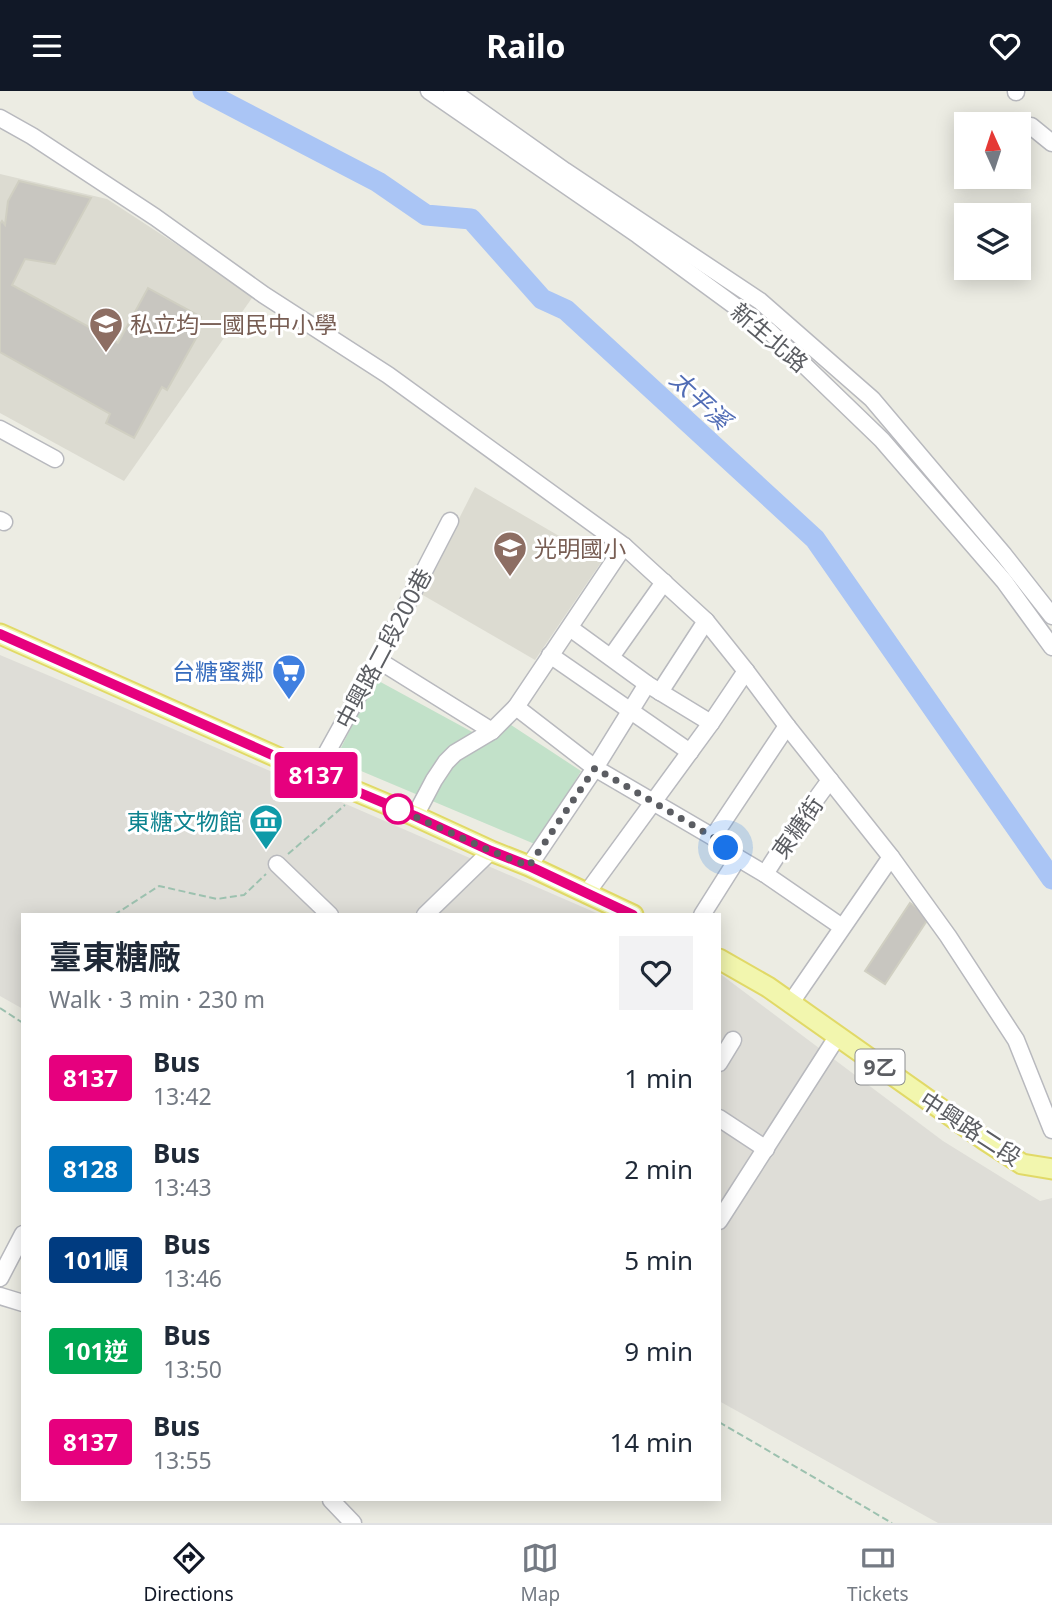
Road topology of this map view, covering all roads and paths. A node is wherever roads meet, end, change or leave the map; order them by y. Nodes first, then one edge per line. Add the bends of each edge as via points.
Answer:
1 (429, 91) edge
2 (453, 91) edge
3 (0, 118) edge
4 (1031, 126) dead end
5 (1052, 143) edge
6 (0, 429) edge
7 (55, 459) dead end
8 (450, 521) dead end
9 (624, 546) junction
10 (664, 582) junction
11 (1052, 616) edge
12 (706, 621) junction
13 (570, 628) junction
14 (0, 634) edge
15 (1052, 647) edge
16 (550, 655) junction
17 (611, 657) junction
18 (378, 660) junction
19 (746, 671) junction
20 (654, 688) junction
21 (516, 706) junction
22 (631, 712) junction
23 (711, 723) junction
24 (787, 726) junction
25 (492, 730) junction
26 (690, 752) junction
27 (595, 768) junction
28 (315, 774) junction
29 (830, 780) junction
30 (359, 793) junction
31 (654, 802) junction
32 (415, 816) junction
33 (713, 837) junction
34 (491, 851) junction
35 (891, 857) junction
36 (738, 858) junction
37 (277, 864) junction
38 (529, 866) junction
39 (765, 874) junction
40 (586, 894) junction
41 (117, 913) edge
42 (328, 913) edge
43 (427, 913) edge
44 (629, 913) edge
45 (703, 913) edge
46 (842, 927) junction
47 (721, 960) edge
48 (790, 1004) junction
49 (0, 1009) edge
50 (21, 1022) edge
51 (838, 1037) junction
52 (733, 1040) dead end
53 (721, 1060) edge
54 (721, 1119) edge
55 (1052, 1131) edge
56 (766, 1149) junction
57 (1052, 1169) edge
58 (721, 1218) edge
59 (21, 1238) edge
60 (0, 1278) edge
61 (0, 1296) edge
62 (21, 1302) edge
63 (721, 1423) edge
64 (332, 1501) edge
65 (353, 1523) edge
66 (892, 1523) edge

1 - 15 street, 新生北路 via 769,331 881,440 1004,581
2 - 11 street via 760,302 852,381 881,409
3 - 9 street via 388,375
4 - 5 street
6 - 7 street
8 - 18 street, 中興路二段200巷
9 - 10 street
9 - 13 street
10 - 12 street
10 - 17 street
12 - 19 street
12 - 20 street
13 - 16 street
13 - 17 street
14 - 28 main road
16 - 21 street
16 - 22 street
17 - 20 street
18 - 25 street
18 - 28 street, 中興路二段200巷
19 - 23 street
19 - 24 street
20 - 22 street
20 - 23 street
21 - 25 street
21 - 27 street
22 - 26 street
22 - 27 street
23 - 26 street
24 - 29 street
24 - 33 street
25 - 32 street via 446,762
26 - 31 street
27 - 31 street
27 - 38 street
28 - 30 main road
29 - 35 street
29 - 39 street, 東糖街
30 - 32 main road
30 - 37 path
31 - 33 street
31 - 40 street
32 - 34 main road
33 - 36 street
34 - 38 main road
34 - 43 street
35 - 46 street
35 - 55 street via 1016,1040
36 - 39 street
36 - 45 street, 東糖街
37 - 41 path via 244,894 217,899 159,886
37 - 42 street
38 - 40 main road
39 - 46 street
40 - 44 main road
46 - 48 street
47 - 48 main road, 中興路二段 / 9乙
48 - 51 main road, 中興路二段 / 9乙
49 - 50 path
51 - 56 street
51 - 57 main road, 中興路二段 / 9乙 via 1022,1164
52 - 53 street
54 - 56 street
56 - 58 street
59 - 60 street
61 - 62 street
63 - 66 path
64 - 65 street

